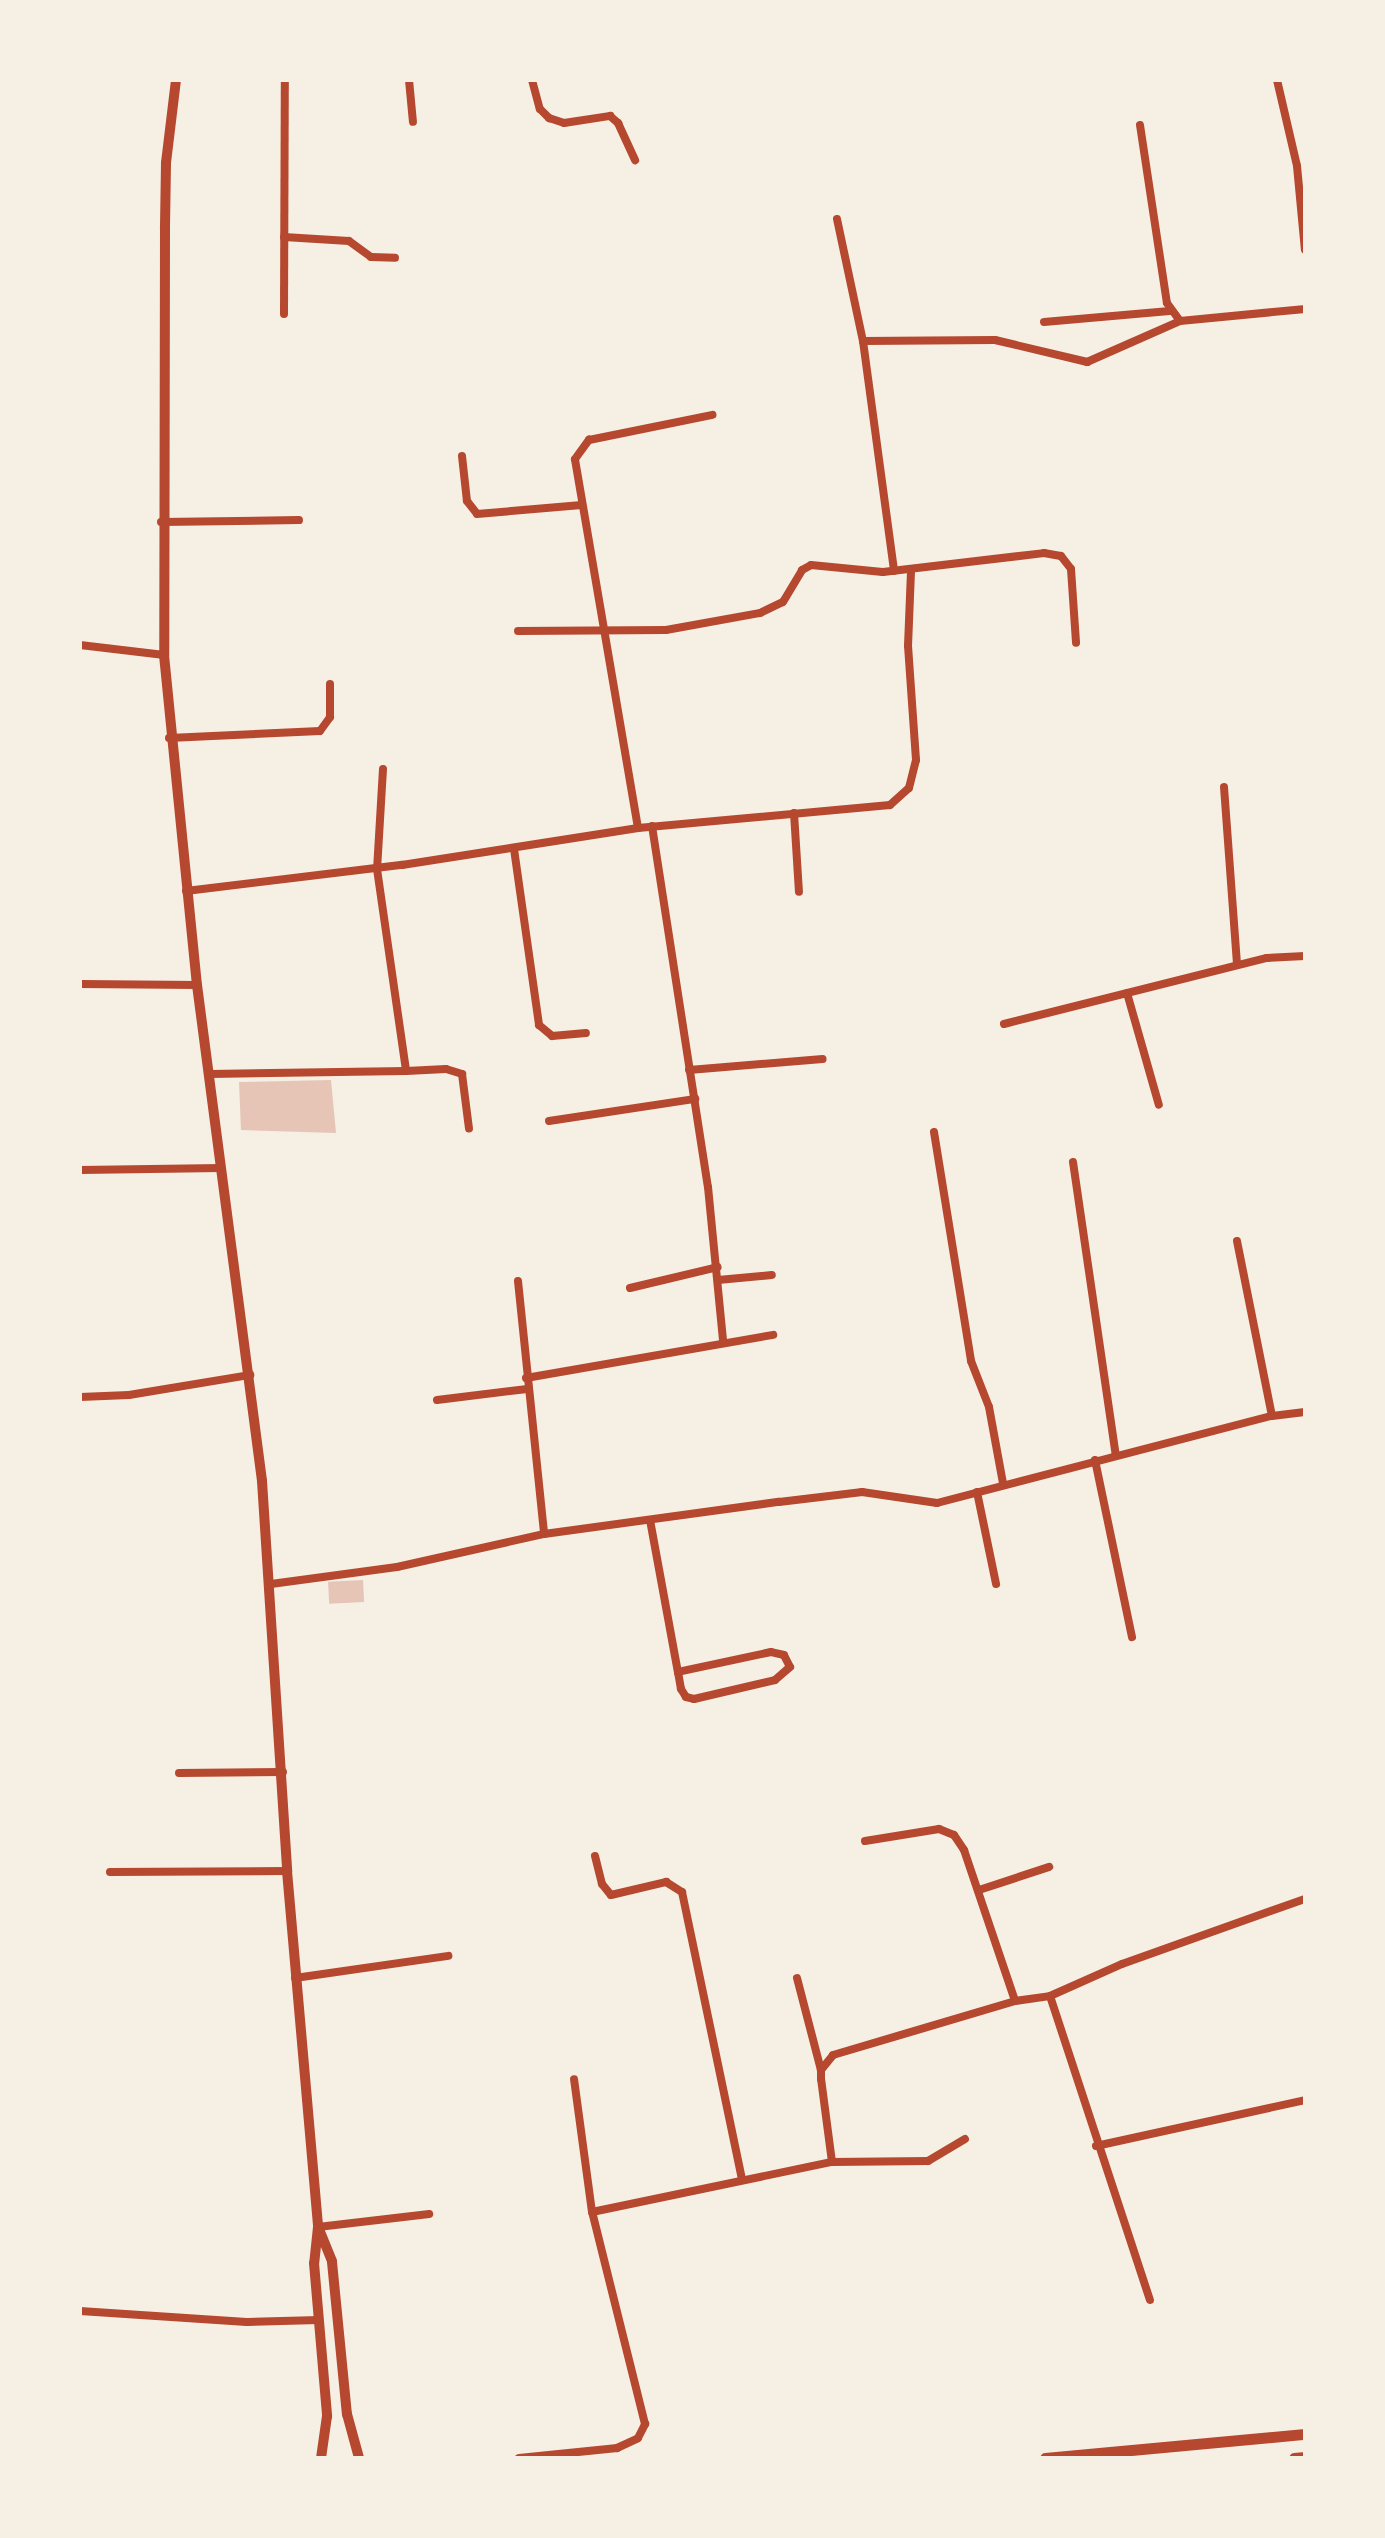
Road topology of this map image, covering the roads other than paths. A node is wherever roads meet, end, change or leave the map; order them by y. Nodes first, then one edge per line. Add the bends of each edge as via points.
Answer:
1 (176, 80) edge
2 (285, 80) edge
3 (409, 80) edge
4 (532, 80) edge
5 (1276, 80) edge
6 (414, 122) dead end
7 (1140, 125) dead end
8 (635, 160) dead end
9 (837, 219) dead end
10 (284, 237) junction
11 (1305, 250) edge
12 (395, 258) dead end
13 (1305, 309) edge
14 (1170, 311) junction
15 (284, 314) dead end
16 (1180, 321) junction
17 (1044, 322) dead end
18 (863, 340) junction
19 (712, 415) dead end
20 (462, 456) dead end
21 (582, 505) junction
22 (298, 520) dead end
23 (161, 522) junction
24 (911, 570) junction
25 (894, 571) junction
26 (606, 630) junction
27 (518, 631) dead end
28 (1076, 643) dead end
29 (80, 645) edge
30 (164, 654) junction
31 (330, 684) dead end
32 (169, 738) junction
33 (383, 769) dead end
34 (1224, 787) dead end
35 (794, 813) junction
36 (652, 826) junction
37 (638, 828) junction
38 (514, 849) junction
39 (377, 868) junction
40 (186, 891) junction
41 (799, 892) dead end
42 (1305, 956) edge
43 (1236, 965) junction
44 (80, 984) edge
45 (197, 985) junction
46 (1127, 993) junction
47 (1004, 1024) dead end
48 (586, 1033) dead end
49 (823, 1058) dead end
50 (690, 1070) junction
51 (406, 1071) junction
52 (210, 1074) junction
53 (694, 1099) junction
54 (1159, 1105) dead end
55 (549, 1121) dead end
56 (468, 1129) dead end
57 (934, 1132) dead end
58 (1073, 1162) dead end
59 (222, 1168) junction
60 (80, 1170) edge
61 (1237, 1241) dead end
62 (718, 1267) junction
63 (772, 1275) dead end
64 (718, 1280) junction
65 (518, 1281) dead end
66 (630, 1288) dead end
67 (773, 1335) dead end
68 (724, 1341) junction
69 (250, 1376) junction
70 (527, 1384) junction
71 (80, 1398) edge
72 (437, 1400) dead end
73 (1305, 1412) edge
74 (1272, 1416) junction
75 (1116, 1455) junction
76 (1096, 1460) junction
77 (1003, 1483) junction
78 (976, 1492) junction
79 (650, 1520) junction
80 (544, 1534) junction
81 (271, 1584) junction
82 (996, 1584) dead end
83 (1132, 1637) dead end
84 (678, 1672) junction
85 (284, 1772) junction
86 (180, 1773) dead end
87 (865, 1841) dead end
88 (595, 1856) dead end
89 (1048, 1868) dead end
90 (287, 1870) junction
91 (110, 1872) dead end
92 (978, 1890) junction
93 (1305, 1899) edge
94 (448, 1956) dead end
95 (295, 1978) junction
96 (797, 1978) dead end
97 (1050, 1996) junction
98 (1015, 2002) junction
99 (821, 2070) junction
100 (574, 2079) dead end
101 (1305, 2100) edge
102 (965, 2139) dead end
103 (1096, 2146) junction
104 (832, 2162) junction
105 (742, 2179) junction
106 (592, 2212) junction
107 (429, 2214) dead end
108 (318, 2226) junction
109 (1150, 2300) dead end
110 (80, 2311) edge
111 (318, 2320) junction
112 (1305, 2434) edge
113 (1305, 2457) edge
114 (320, 2458) edge
115 (359, 2458) edge
116 (520, 2458) edge
117 (1045, 2458) edge
118 (1294, 2458) edge

1 - 23 main road via 166,163
2 - 10 street
3 - 6 street
4 - 8 street via 537,103 550,118 610,116
5 - 11 street via 1296,166
7 - 14 street
9 - 18 street
10 - 12 street via 349,242 371,257
10 - 15 street
13 - 16 street
14 - 16 street
14 - 17 street
16 - 18 street via 1087,362 994,340
18 - 25 street
19 - 21 street via 582,444 575,459
20 - 21 street via 467,501 477,514
21 - 26 street
22 - 23 street
23 - 30 main road
24 - 25 street
24 - 28 street via 1044,552 1061,556 1074,580
24 - 35 street via 916,760 909,788 890,805
25 - 26 street via 811,565 783,602 760,613 666,630
26 - 27 street
26 - 37 street
29 - 30 street
30 - 32 main road
31 - 32 street via 330,717 320,731
32 - 40 main road
33 - 39 street
34 - 43 street
35 - 36 street
35 - 41 street
36 - 37 street
36 - 50 street
37 - 38 street
38 - 39 street
38 - 48 street via 538,1026 552,1036
39 - 40 street
39 - 51 street
40 - 45 main road
42 - 43 street
43 - 46 street
44 - 45 street
45 - 52 main road
46 - 47 street
46 - 54 street
49 - 50 street
50 - 53 street
51 - 52 street
51 - 56 street via 462,1074
52 - 59 main road
53 - 55 street
53 - 62 street
57 - 77 street via 971,1361 989,1407
58 - 75 street
59 - 60 street
59 - 69 main road
61 - 74 street
62 - 64 street
62 - 66 street
63 - 64 street
64 - 68 street
65 - 70 street
67 - 68 street
68 - 70 street
69 - 71 street
69 - 81 main road
70 - 72 street
70 - 80 street
73 - 74 street
74 - 75 street
75 - 76 street
76 - 77 street
76 - 83 street
77 - 78 street
78 - 79 street via 928,1504 862,1492
78 - 82 street
79 - 80 street
79 - 84 street
80 - 81 street via 397,1567
81 - 85 main road
84 - 84 street via 770,1652 784,1656 790,1668 775,1680 694,1699 682,1693
85 - 86 street
85 - 90 main road
87 - 92 street via 947,1830 960,1841
88 - 105 street via 611,1895 666,1882 682,1892
89 - 92 street
90 - 91 street
90 - 95 main road
92 - 98 street
93 - 97 street
94 - 95 street
95 - 108 main road
96 - 99 street
97 - 98 street
97 - 103 street
98 - 99 street via 832,2055
99 - 104 street
100 - 106 street
101 - 103 street
102 - 104 street via 920,2162
103 - 109 street
104 - 105 street
105 - 106 street
106 - 116 street via 645,2424 638,2438 617,2448
107 - 108 street
108 - 111 main road
108 - 115 main road via 332,2262 347,2414
110 - 111 street
111 - 114 main road via 327,2416
112 - 117 highway
113 - 118 highway

